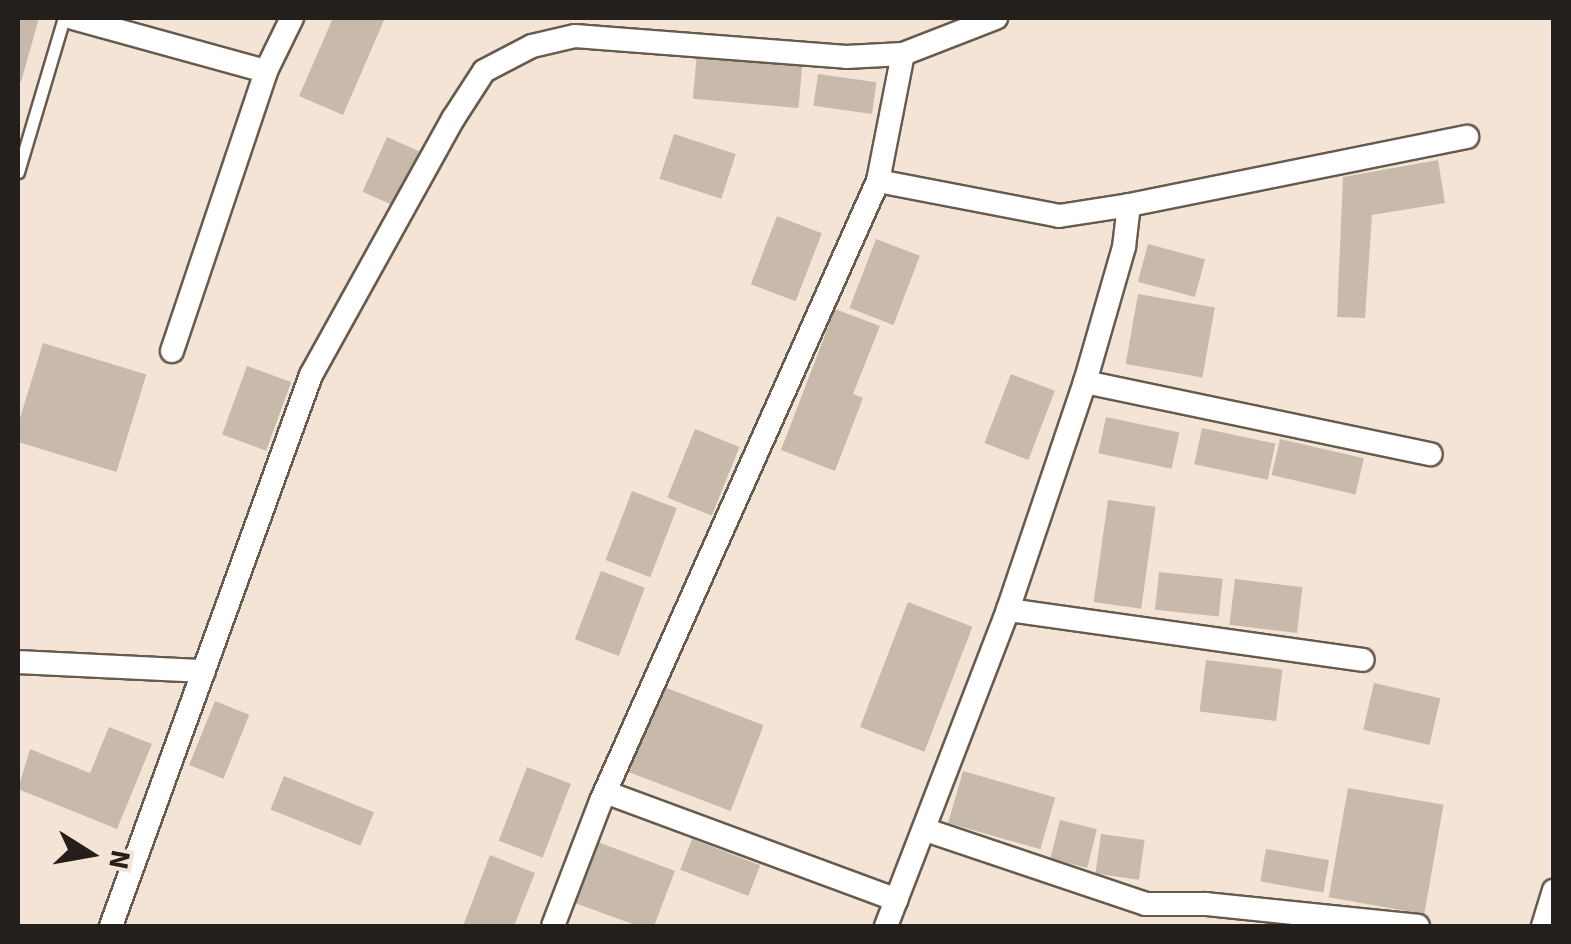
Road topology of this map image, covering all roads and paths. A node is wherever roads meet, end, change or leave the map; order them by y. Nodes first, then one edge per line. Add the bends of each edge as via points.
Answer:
1 (64, 18) edge
2 (73, 18) edge
3 (292, 18) edge
4 (996, 18) edge
5 (903, 54) junction
6 (266, 72) junction
7 (1467, 137) dead end
8 (18, 172) edge
9 (878, 181) junction
10 (1129, 206) junction
11 (172, 351) dead end
12 (1085, 382) junction
13 (1431, 454) dead end
14 (1008, 610) junction
15 (1362, 660) dead end
16 (18, 662) edge
17 (204, 672) junction
18 (605, 792) junction
19 (926, 830) junction
20 (1554, 891) edge
21 (897, 900) junction
22 (111, 926) edge
23 (553, 926) edge
24 (886, 926) edge
25 (1418, 926) edge
26 (1542, 926) edge

1 - 8 lane
2 - 6 street
3 - 6 street
4 - 5 street
5 - 9 street
5 - 17 street via 846,57 575,36 532,46 484,72 310,375
6 - 11 street
7 - 10 street
9 - 10 street via 1059,216
9 - 18 street
10 - 12 street via 1124,247
12 - 13 street
12 - 14 street
14 - 15 street
14 - 19 street
16 - 17 street
17 - 22 street
18 - 21 street
18 - 23 street
19 - 21 street
19 - 25 street via 1146,904
20 - 26 street
21 - 24 street

